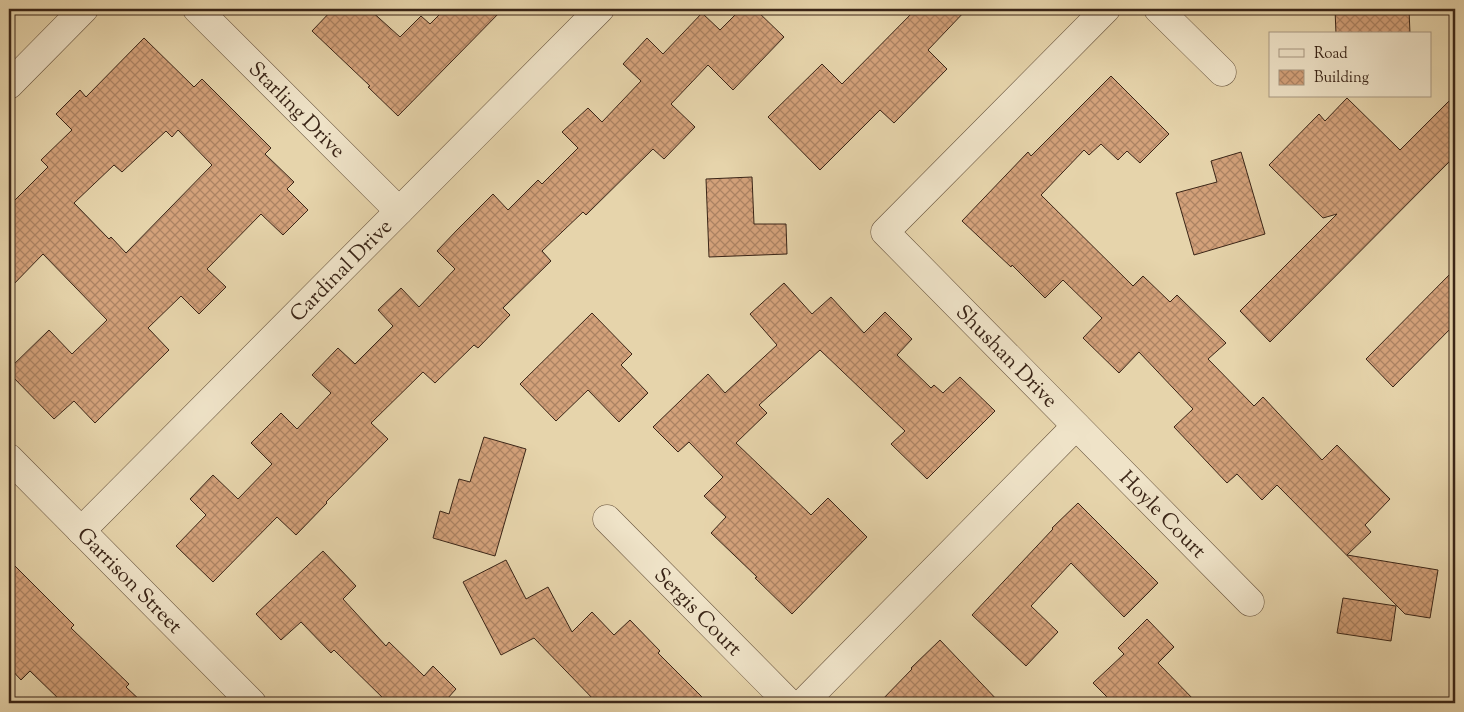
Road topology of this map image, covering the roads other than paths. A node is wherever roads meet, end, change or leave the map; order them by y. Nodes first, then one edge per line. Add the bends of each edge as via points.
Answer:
1 (84, 9) edge
2 (197, 9) edge
3 (600, 9) edge
4 (1106, 9) edge
5 (1158, 9) edge
6 (1222, 72) dead end
7 (9, 85) edge
8 (399, 211) junction
9 (1076, 426) junction
10 (9, 458) edge
11 (608, 519) dead end
12 (81, 531) junction
13 (1250, 602) dead end
14 (252, 703) edge
15 (789, 703) edge
16 (803, 703) edge

1 - 7 street
2 - 8 street, Starling Drive
3 - 8 street, Cardinal Drive
4 - 9 street, Shushan Drive via 885,232
5 - 6 street
8 - 12 street, Cardinal Drive
9 - 13 street, Hoyle Court
9 - 16 street, Shushan Drive
10 - 12 street, Garrison Street
11 - 15 street, Sergis Court
12 - 14 street, Garrison Street

